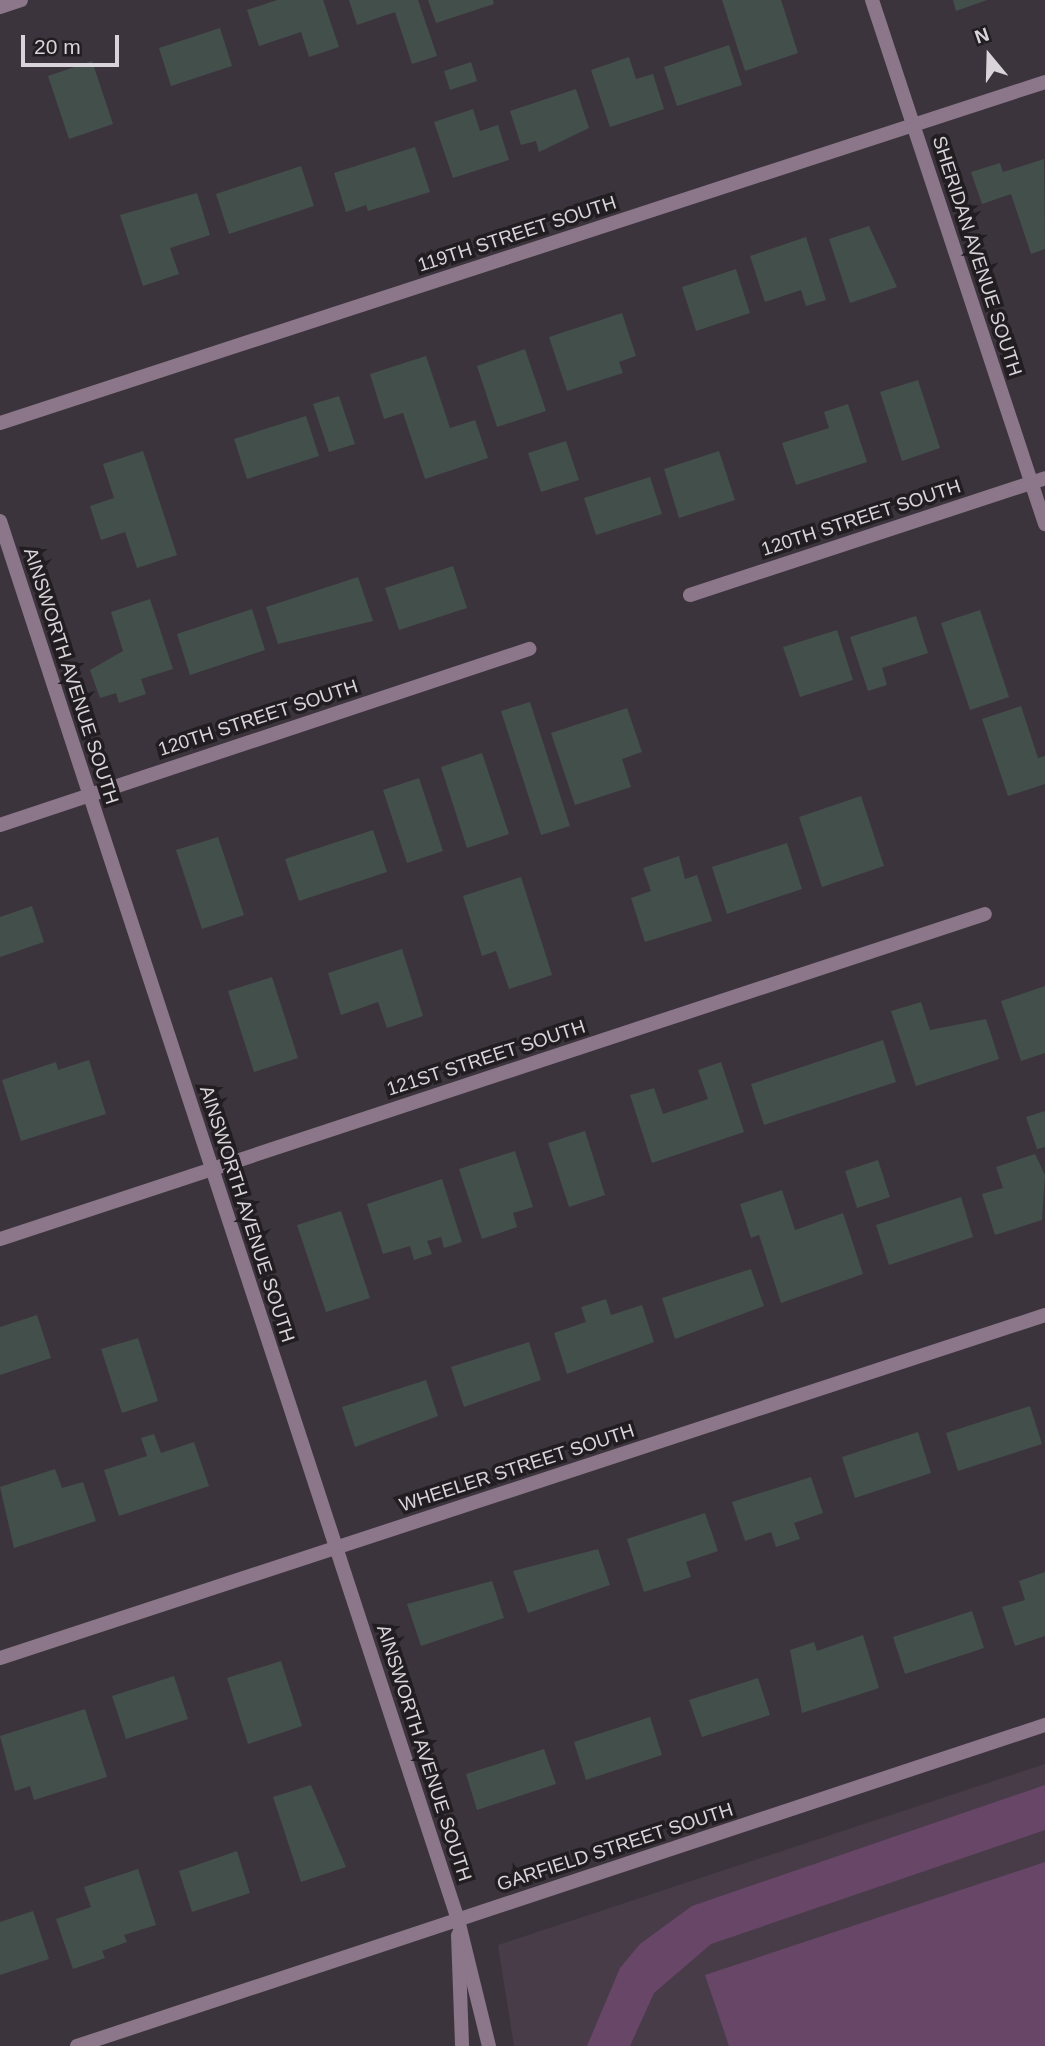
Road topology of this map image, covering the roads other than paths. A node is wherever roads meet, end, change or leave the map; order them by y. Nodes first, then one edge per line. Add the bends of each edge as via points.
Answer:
1 (21, 0) edge
2 (872, 0) edge
3 (0, 7) edge
4 (1045, 82) edge
5 (914, 124) junction
6 (0, 424) edge
7 (1038, 480) edge
8 (0, 521) edge
9 (1045, 524) edge
10 (690, 596) dead end
11 (529, 649) dead end
12 (90, 794) junction
13 (0, 825) edge
14 (985, 914) dead end
15 (212, 1168) junction
16 (0, 1239) edge
17 (1045, 1315) edge
18 (337, 1547) junction
19 (0, 1658) edge
20 (1045, 1725) edge
21 (458, 1920) junction
22 (77, 2046) edge
23 (462, 2046) edge
24 (489, 2046) edge

1 - 3 street
2 - 5 street, SHERIDAN AVENUE SOUTH
4 - 5 street, 119TH STREET SOUTH
5 - 6 street, 119TH STREET SOUTH
5 - 7 street, SHERIDAN AVENUE SOUTH
7 - 9 street, SHERIDAN AVENUE SOUTH
7 - 10 street, 120TH STREET SOUTH
8 - 12 street, AINSWORTH AVENUE SOUTH
11 - 12 street, 120TH STREET SOUTH
12 - 13 street, 120TH STREET SOUTH
12 - 15 street, AINSWORTH AVENUE SOUTH
14 - 15 street, 121ST STREET SOUTH
15 - 16 street, 121ST STREET SOUTH
15 - 18 street, AINSWORTH AVENUE SOUTH
17 - 18 street, WHEELER STREET SOUTH
18 - 19 street, WHEELER STREET SOUTH
18 - 21 street, AINSWORTH AVENUE SOUTH
20 - 21 street, GARFIELD STREET SOUTH
21 - 22 street, GARFIELD STREET SOUTH
21 - 23 street, AINSWORTH AVENUE SOUTH
21 - 24 street, AINSWORTH AVENUE SOUTH

